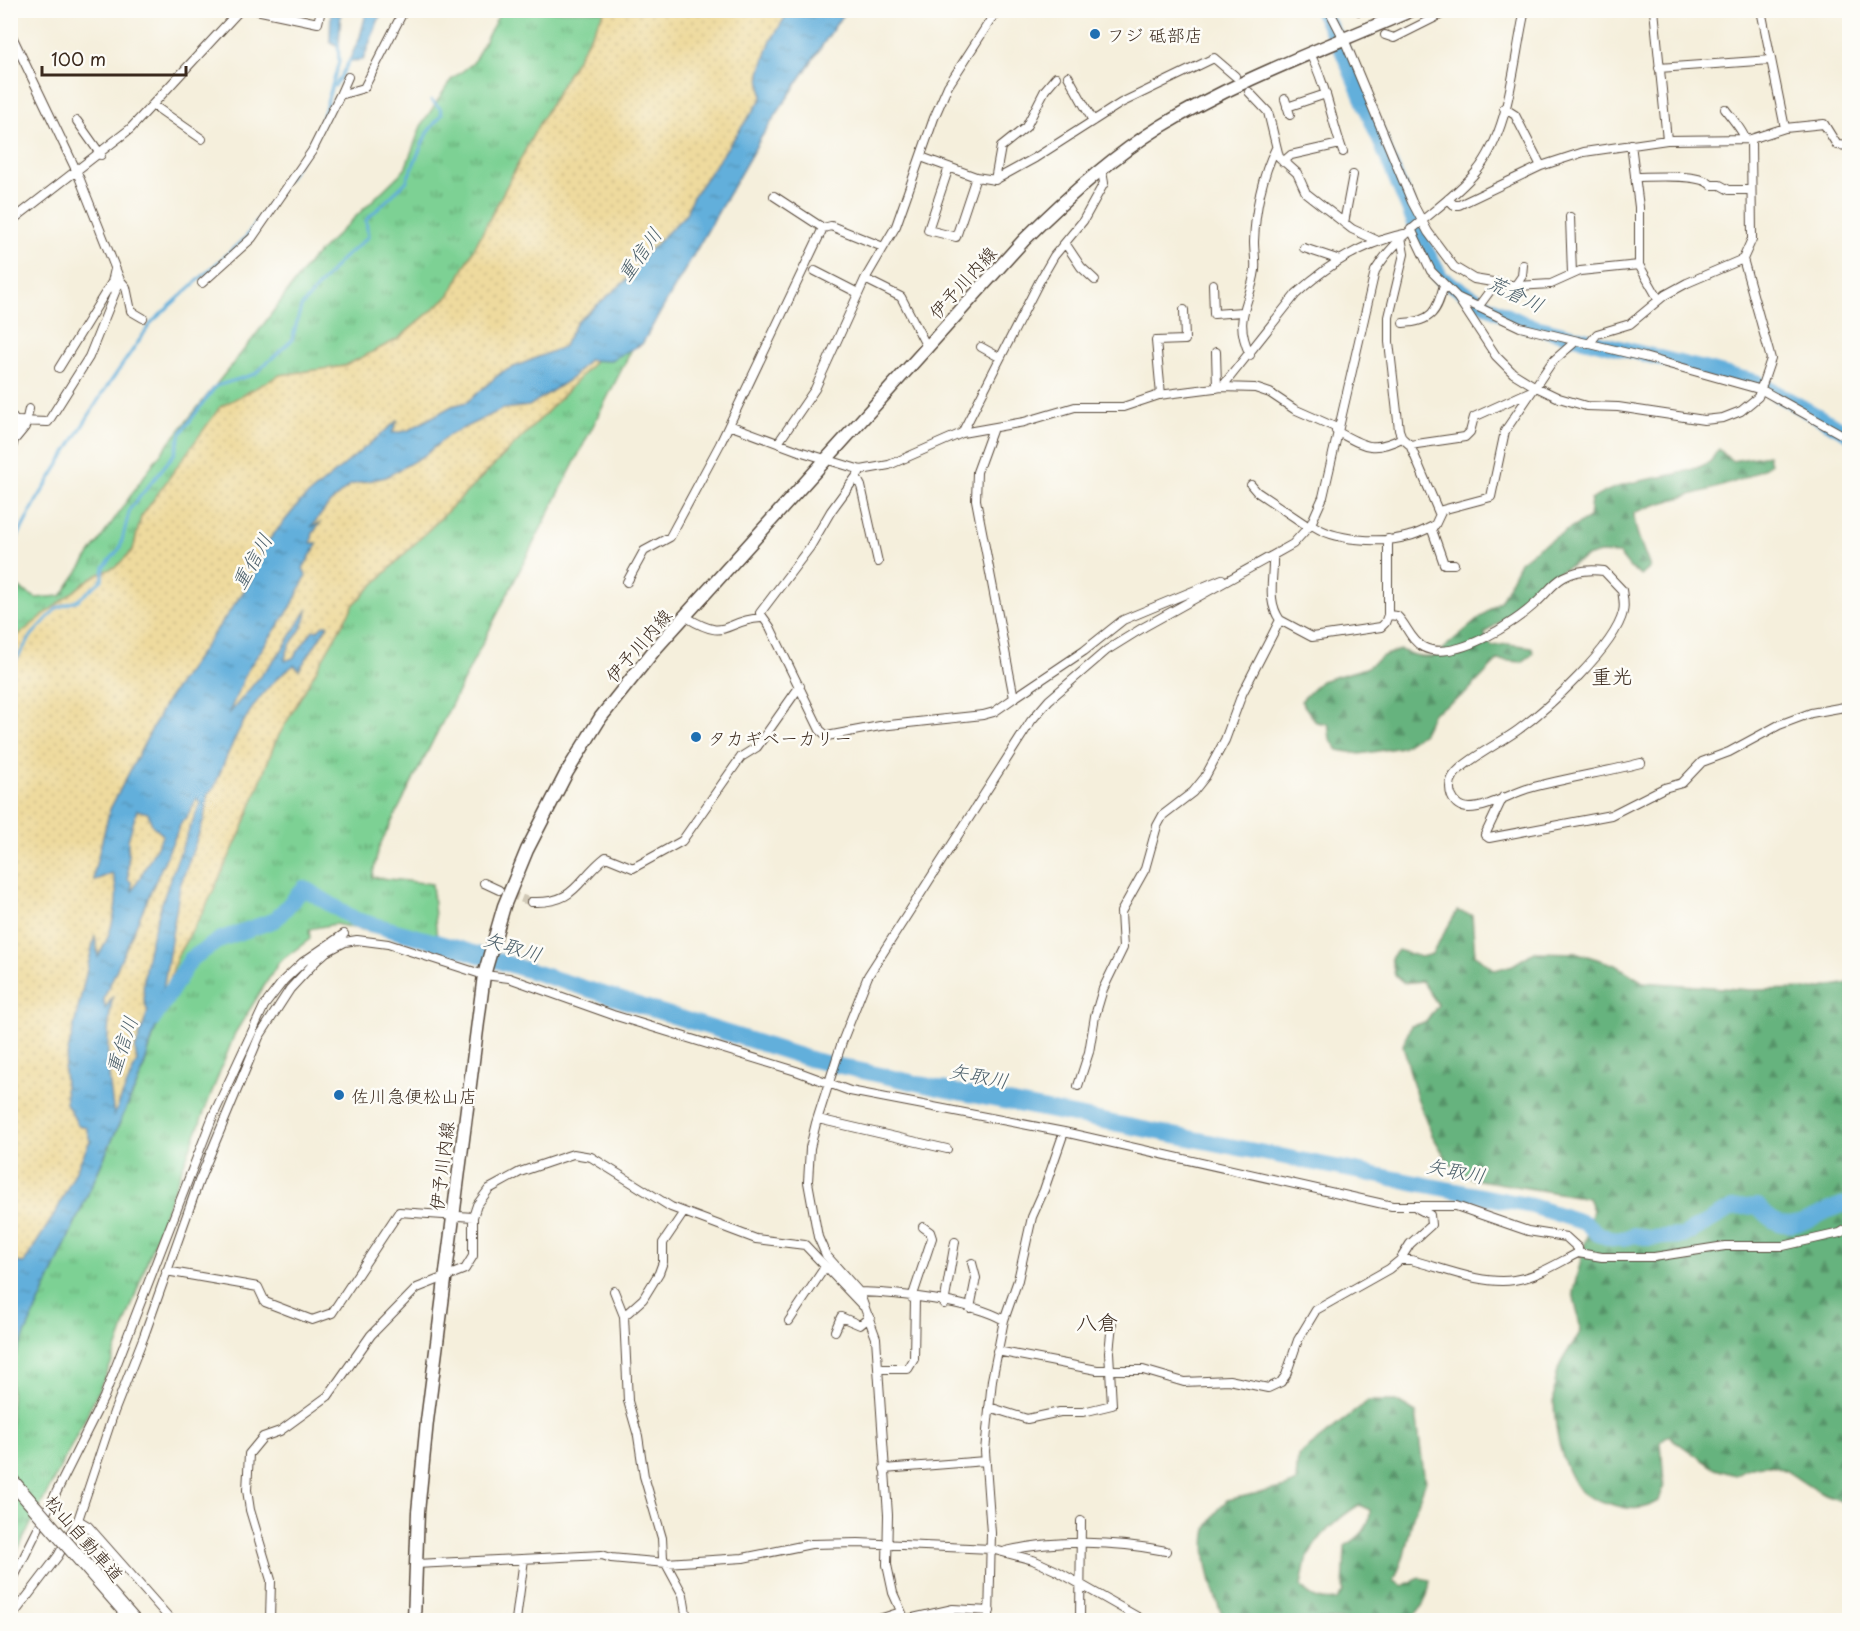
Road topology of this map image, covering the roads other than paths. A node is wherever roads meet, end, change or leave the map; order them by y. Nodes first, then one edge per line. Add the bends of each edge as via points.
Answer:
1 (240, 10) edge
2 (256, 10) edge
3 (321, 10) edge
4 (404, 10) edge
5 (997, 10) edge
6 (1329, 10) edge
7 (1412, 10) edge
8 (1450, 10) edge
9 (1525, 10) edge
10 (1654, 10) edge
11 (1761, 10) edge
12 (10, 32) edge
13 (1385, 35) dead end
14 (1342, 40) junction
15 (1313, 53) junction
16 (1771, 60) junction
17 (1659, 68) junction
18 (1056, 76) dead end
19 (1068, 76) dead end
20 (1234, 76) dead end
21 (348, 77) dead end
22 (1249, 92) dead end
23 (1326, 94) junction
24 (340, 95) junction
25 (153, 105) junction
26 (1287, 107) dead end
27 (1504, 108) junction
28 (1725, 109) dead end
29 (77, 121) dead end
30 (1093, 121) junction
31 (1785, 128) junction
32 (1748, 139) junction
33 (202, 140) dead end
34 (1667, 140) junction
35 (1631, 144) junction
36 (1850, 146) edge
37 (1276, 148) junction
38 (101, 155) junction
39 (921, 157) junction
40 (1283, 162) junction
41 (1541, 166) junction
42 (949, 167) junction
43 (1102, 171) junction
44 (77, 172) junction
45 (1353, 175) dead end
46 (976, 177) junction
47 (1635, 177) junction
48 (995, 180) junction
49 (1750, 190) junction
50 (774, 196) dead end
51 (1448, 199) junction
52 (1570, 217) dead end
53 (10, 222) edge
54 (1344, 223) junction
55 (823, 228) junction
56 (1412, 228) junction
57 (1376, 240) junction
58 (1065, 243) junction
59 (883, 247) junction
60 (1304, 248) dead end
61 (1743, 259) junction
62 (1340, 260) junction
63 (1523, 265) dead end
64 (1639, 265) junction
65 (115, 268) junction
66 (815, 271) dead end
67 (1572, 274) junction
68 (865, 279) junction
69 (120, 280) junction
70 (1095, 280) dead end
71 (202, 283) dead end
72 (1213, 284) dead end
73 (1495, 284) junction
74 (1444, 285) junction
75 (1515, 286) junction
76 (858, 293) junction
77 (1458, 298) junction
78 (1659, 300) junction
79 (1478, 307) junction
80 (1184, 309) dead end
81 (1242, 312) junction
82 (143, 318) dead end
83 (1403, 323) dead end
84 (1576, 341) junction
85 (1589, 344) junction
86 (981, 347) dead end
87 (927, 348) junction
88 (1216, 352) dead end
89 (1250, 355) junction
90 (999, 357) junction
91 (59, 369) dead end
92 (1220, 387) junction
93 (1532, 389) junction
94 (1762, 390) junction
95 (1161, 395) junction
96 (29, 409) dead end
97 (10, 413) edge
98 (27, 420) junction
99 (17, 421) junction
100 (729, 425) junction
101 (993, 428) junction
102 (1337, 430) junction
103 (962, 433) junction
104 (1402, 438) junction
105 (1850, 440) edge
106 (778, 443) junction
107 (13, 444) edge
108 (1410, 445) junction
109 (10, 455) edge
110 (825, 460) junction
111 (859, 474) junction
112 (1251, 485) dead end
113 (1439, 513) junction
114 (1310, 526) junction
115 (1431, 527) junction
116 (1388, 539) junction
117 (1273, 556) junction
118 (878, 562) dead end
119 (1454, 564) dead end
120 (1227, 579) junction
121 (627, 582) dead end
122 (1388, 615) junction
123 (686, 616) junction
124 (761, 618) junction
125 (1280, 620) junction
126 (800, 686) junction
127 (1014, 698) junction
128 (1850, 706) edge
129 (1641, 763) dead end
130 (1503, 797) junction
131 (484, 883) dead end
132 (499, 890) tunnel mouth
133 (531, 902) tunnel mouth
134 (357, 940) junction
135 (485, 973) junction
136 (830, 1082) junction
137 (1078, 1086) dead end
138 (818, 1119) junction
139 (1065, 1132) junction
140 (947, 1149) dead end
141 (1417, 1208) junction
142 (684, 1212) junction
143 (453, 1215) junction
144 (473, 1217) junction
145 (923, 1227) dead end
146 (1850, 1227) edge
147 (956, 1242) dead end
148 (1578, 1253) junction
149 (1400, 1260) junction
150 (972, 1263) dead end
151 (825, 1267) junction
152 (166, 1271) junction
153 (446, 1274) junction
154 (614, 1291) dead end
155 (859, 1293) junction
156 (914, 1298) junction
157 (944, 1304) junction
158 (970, 1308) junction
159 (866, 1309) junction
160 (624, 1316) junction
161 (870, 1317) junction
162 (1004, 1320) junction
163 (789, 1321) dead end
164 (1112, 1324) dead end
165 (835, 1331) dead end
166 (997, 1351) junction
167 (878, 1368) junction
168 (1110, 1369) junction
169 (989, 1407) junction
170 (986, 1461) junction
171 (885, 1469) junction
172 (10, 1479) edge
173 (78, 1520) junction
174 (1081, 1521) dead end
175 (1082, 1544) junction
176 (886, 1546) junction
177 (991, 1549) junction
178 (1005, 1551) junction
179 (1166, 1551) dead end
180 (524, 1559) junction
181 (666, 1563) junction
182 (416, 1564) junction
183 (1079, 1583) junction
184 (10, 1585) edge
185 (990, 1611) junction
186 (903, 1617) edge
187 (10, 1619) edge
188 (133, 1620) edge
189 (169, 1620) edge
190 (270, 1620) edge
191 (414, 1620) edge
192 (516, 1620) edge
193 (687, 1620) edge
194 (876, 1620) edge
195 (989, 1620) edge
196 (1080, 1620) edge
197 (1143, 1620) edge

1 - 25 street
2 - 3 street via 318,24
4 - 24 street via 364,88
5 - 39 street via 948,86
6 - 14 street
7 - 14 main road, 伊予川内線
8 - 13 street via 1394,38
9 - 27 street
10 - 17 street
11 - 16 street
12 - 44 street
14 - 15 main road, 伊予川内線
14 - 56 street
15 - 23 street
15 - 43 main road, 伊予川内線 via 1179,116
16 - 17 street
16 - 31 street
17 - 34 street
18 - 48 street via 1026,127 1001,147
19 - 30 street
20 - 30 street via 1214,58 1121,103
21 - 24 street
22 - 37 street via 1268,112
23 - 26 street
23 - 40 street via 1341,148 1291,155
24 - 71 street via 312,152 252,238
25 - 33 street
25 - 38 street
27 - 41 street via 1515,115
27 - 51 street via 1484,161
28 - 32 street
29 - 38 street
30 - 48 street
31 - 32 street
31 - 36 street via 1824,124 1838,145
32 - 34 street
32 - 49 street
34 - 35 street
35 - 41 street via 1584,152
35 - 47 street
37 - 40 street
37 - 81 street via 1265,174 1253,278
38 - 44 street
39 - 42 street
39 - 59 street via 896,226
40 - 54 street via 1297,173 1312,198
41 - 51 street via 1459,205
42 - 46 street
42 - 46 street via 928,230 934,233 956,237
43 - 58 street via 1104,183 1083,221
43 - 87 main road, 伊予川内線 via 1030,234
44 - 53 street
44 - 65 street
45 - 54 street
46 - 48 street
47 - 49 street via 1694,178 1729,190
47 - 64 street via 1641,235
49 - 61 street via 1752,239
50 - 55 street
51 - 56 street
52 - 67 street
54 - 57 street
55 - 59 street via 831,226
55 - 100 street
56 - 57 street
56 - 73 street via 1454,267 1474,279
56 - 74 street via 1431,272
56 - 102 street via 1381,260 1372,279
56 - 104 street via 1389,317 1397,421
57 - 62 street
58 - 70 street via 1080,267
58 - 90 street
59 - 68 street
60 - 62 street
61 - 78 street
61 - 94 street via 1771,359
62 - 89 street via 1296,294
63 - 75 street
64 - 67 street
64 - 78 street
65 - 69 street
65 - 91 street via 112,282
66 - 76 street
67 - 75 street via 1551,284
68 - 76 street
68 - 87 street via 901,297
69 - 82 street via 126,287 130,311
69 - 98 street via 89,357 48,422
72 - 81 street via 1214,314
73 - 75 street
73 - 79 street
74 - 77 street
74 - 83 street via 1430,316 1422,322
76 - 106 street via 814,389
77 - 79 street
77 - 93 street via 1496,356
78 - 85 street via 1630,324 1597,334
79 - 84 street via 1520,327
80 - 95 street via 1185,340 1156,341
81 - 89 street via 1243,336
84 - 85 street
84 - 93 street via 1562,351
85 - 94 street
86 - 90 street
87 - 110 main road, 伊予川内線
88 - 92 street
89 - 92 street
90 - 103 street
92 - 95 street
92 - 102 street via 1255,388 1270,393
93 - 94 street via 1586,406 1704,420 1741,411
93 - 108 street via 1474,417 1465,437
93 - 113 street via 1505,431 1491,496
94 - 105 street
95 - 101 street via 1123,406 1075,407
96 - 98 street
97 - 99 street
98 - 99 street
98 - 107 street
99 - 107 street
100 - 106 street
100 - 121 street via 670,537 644,551
101 - 103 street
101 - 127 street via 977,472 976,500
102 - 104 street via 1371,448
102 - 114 street via 1323,497
103 - 111 street via 890,465
104 - 108 street
106 - 110 street
107 - 109 street
108 - 113 street
110 - 111 street
110 - 123 main road, 伊予川内線
111 - 118 street
111 - 124 street via 810,548 761,608
112 - 114 street
113 - 115 street
114 - 116 street via 1333,536
114 - 117 street via 1293,544
115 - 116 street via 1408,537
115 - 119 street via 1444,564
116 - 122 street
117 - 120 street
117 - 125 street via 1271,599
120 - 127 street via 1217,579 1124,620
120 - 136 street via 1107,650 1056,693 1031,721 868,976
122 - 125 street via 1381,627 1325,637 1304,634
122 - 130 street via 1397,616 1420,645 1431,651 1450,650 1496,632 1537,602 1551,586 1580,571 1604,571 1622,590 1623,614 1617,627 1577,678 1518,730 1458,770 1450,784 1455,803 1466,808
123 - 124 street via 717,631 747,619
123 - 135 main road, 伊予川内線 via 628,682 582,746 527,850
124 - 126 street via 770,627
125 - 137 street via 1205,777 1157,826 1145,868 1121,912 1124,948 1103,989
126 - 127 street via 820,730 827,736 983,715
126 - 133 street via 757,747 741,757 682,842 633,868 606,857 566,897 550,903
128 - 130 street via 1810,713 1779,725 1702,762 1682,783 1611,815 1489,838 1485,835
129 - 130 street
131 - 132 street
134 - 135 street via 388,944
134 - 152 street via 336,946 316,961 290,989 259,1037
134 - 184 street via 341,933 284,980 264,1006 213,1116 104,1397
135 - 136 street
135 - 143 main road, 伊予川内線
136 - 138 street
136 - 139 street via 882,1099
138 - 140 street
138 - 155 street via 808,1164 813,1218 826,1254
139 - 141 street via 1392,1206
139 - 162 street via 1032,1217 1018,1280
141 - 148 street via 1456,1206 1519,1228 1566,1237
141 - 149 street via 1430,1215 1431,1225 1410,1244
142 - 144 street via 598,1160 573,1154 520,1172 489,1189
142 - 151 street via 756,1239 805,1245
142 - 160 street via 663,1243 659,1273 643,1299
143 - 144 street
143 - 152 street via 399,1212 332,1313 312,1320 265,1302 258,1287
143 - 153 main road, 伊予川内線
144 - 153 street via 470,1263 465,1269
145 - 156 street via 932,1238
146 - 148 street via 1840,1233 1773,1247 1725,1246 1654,1257
147 - 157 street
148 - 149 street via 1527,1277 1504,1281
149 - 168 street via 1316,1310 1298,1340 1286,1375 1275,1386 1262,1388 1229,1380 1184,1382 1136,1369
150 - 158 street via 976,1278
151 - 159 street
151 - 163 street
152 - 173 street
153 - 182 main road, 伊予川内線 via 427,1421
153 - 190 street via 417,1288 386,1317 328,1396 280,1431 263,1437 249,1454 247,1490 271,1580
154 - 160 street
155 - 156 street via 895,1293
155 - 159 street
156 - 157 street
156 - 167 street via 914,1359 908,1369
157 - 158 street
158 - 162 street
159 - 161 street
160 - 181 street via 628,1401
161 - 165 street via 860,1325 841,1317
161 - 167 street
162 - 166 street
164 - 168 street
166 - 168 street via 1056,1364
166 - 169 street
167 - 171 street
168 - 169 street via 1112,1405 1027,1419
169 - 170 street
170 - 171 street
170 - 177 street
171 - 176 street
172 - 188 highway, 松山自動車道, bridge
173 - 187 street via 58,1556
173 - 189 street
174 - 175 street
175 - 178 street via 1037,1544
175 - 179 street via 1136,1545
175 - 183 street
176 - 177 street
176 - 181 street via 811,1544 743,1558
176 - 186 street via 889,1579
177 - 178 street
177 - 185 street
178 - 183 street
180 - 181 street via 602,1555
180 - 182 street
180 - 192 street
181 - 193 street via 683,1596
182 - 191 main road, 伊予川内線
183 - 196 street
183 - 197 street
185 - 186 street via 953,1609
185 - 195 street
186 - 194 street

